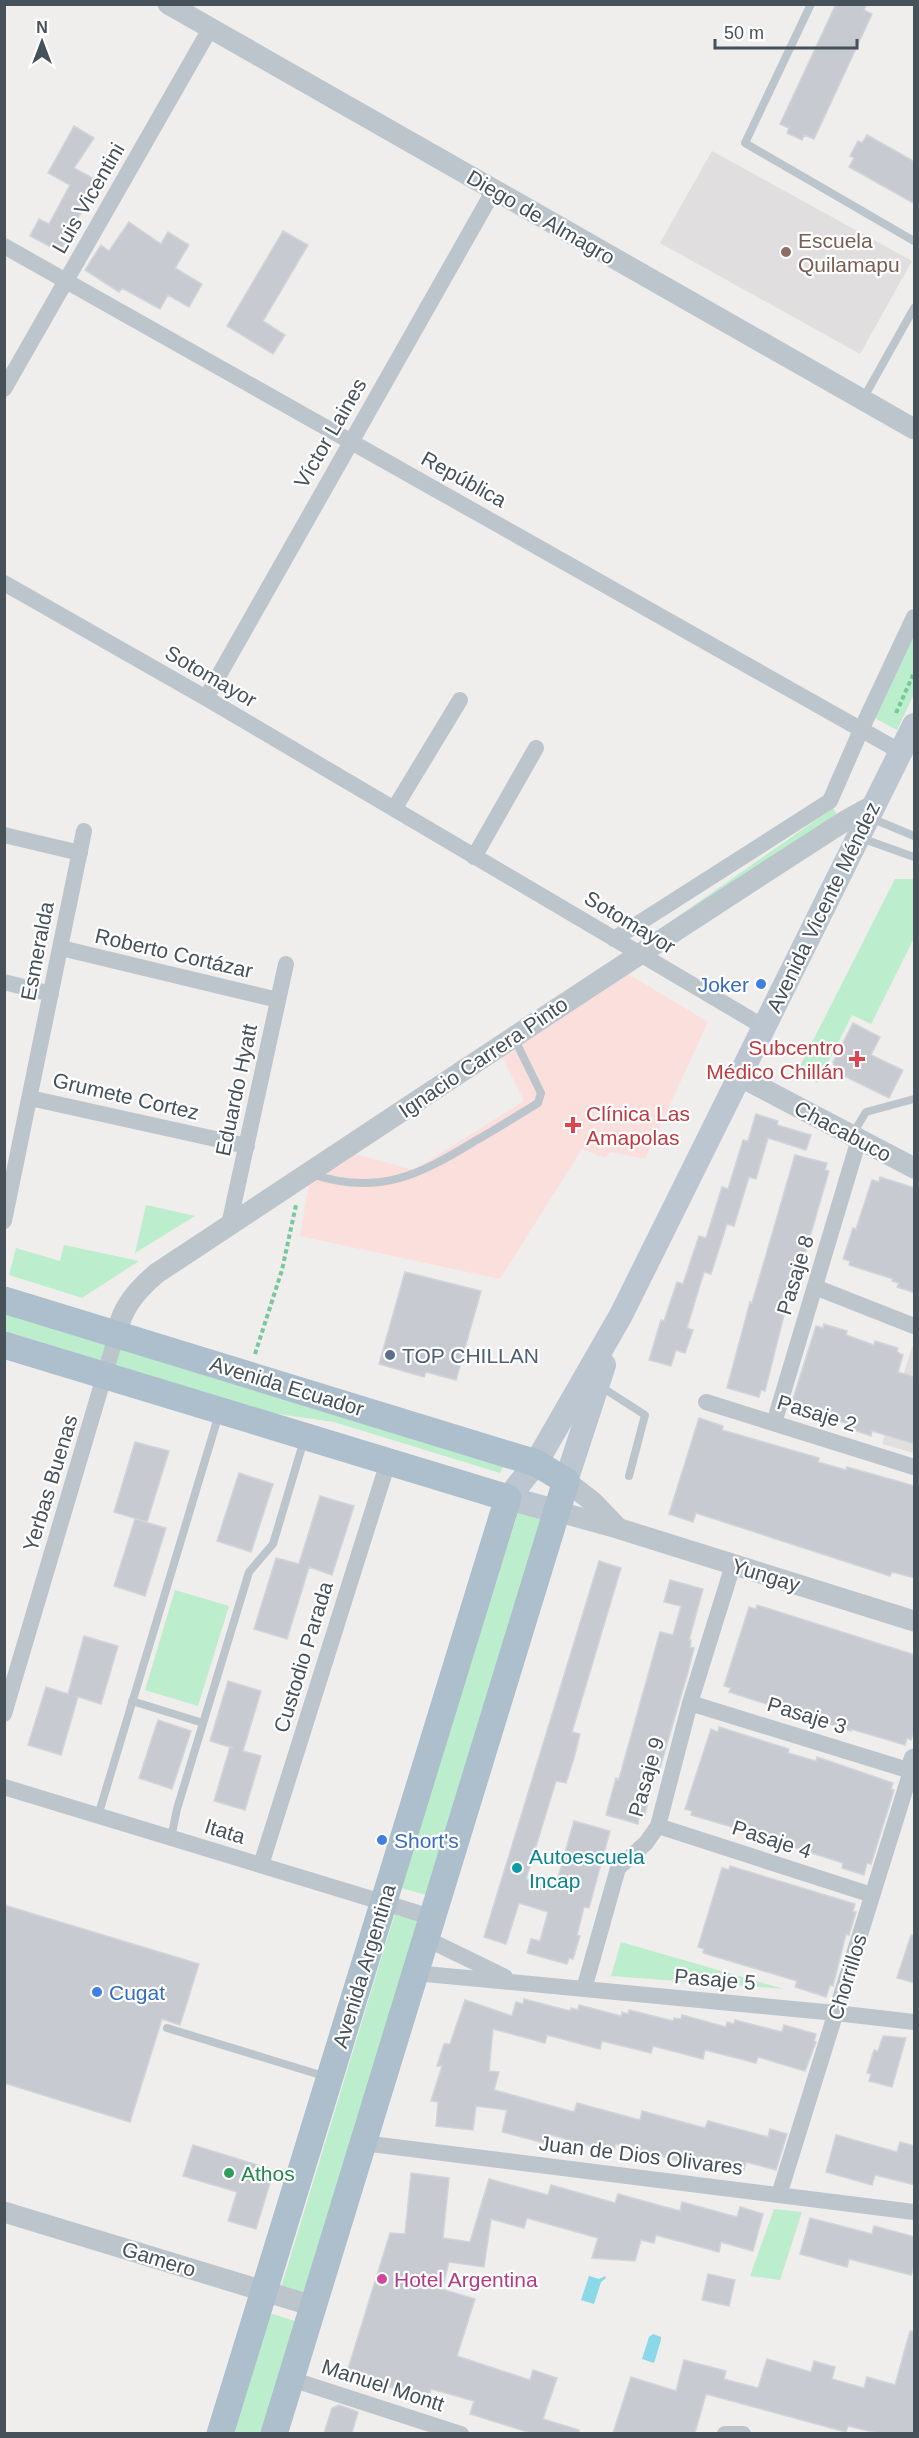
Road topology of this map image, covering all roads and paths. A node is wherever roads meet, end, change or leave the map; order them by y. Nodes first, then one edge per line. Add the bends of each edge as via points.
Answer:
1 (168, 4) edge
2 (811, 4) edge
3 (210, 29) junction
4 (494, 190) junction
5 (915, 241) edge
6 (4, 246) edge
7 (66, 281) junction
8 (915, 308) edge
9 (4, 389) edge
10 (863, 400) junction
11 (915, 429) edge
12 (351, 441) junction
13 (4, 583) edge
14 (915, 617) edge
15 (206, 698) junction
16 (460, 700) dead end
17 (915, 725) edge
18 (861, 730) junction
19 (536, 748) dead end
20 (901, 752) junction
21 (394, 809) junction
22 (867, 820) junction
23 (84, 831) dead end
24 (4, 836) edge
25 (915, 836) edge
26 (80, 853) junction
27 (474, 857) junction
28 (915, 857) edge
29 (614, 939) junction
30 (61, 948) junction
31 (638, 953) junction
32 (286, 964) dead end
33 (4, 982) edge
34 (51, 994) junction
35 (278, 1000) junction
36 (764, 1027) junction
37 (514, 1038) junction
38 (739, 1076) junction
39 (30, 1098) junction
40 (914, 1099) edge
41 (856, 1138) junction
42 (247, 1146) junction
43 (915, 1168) edge
44 (305, 1175) junction
45 (4, 1221) edge
46 (229, 1225) junction
47 (814, 1287) junction
48 (4, 1300) edge
49 (621, 1315) junction
50 (915, 1326) edge
51 (117, 1333) junction
52 (4, 1345) edge
53 (105, 1375) junction
54 (248, 1375) junction
55 (598, 1384) junction
56 (706, 1402) dead end
57 (220, 1410) junction
58 (774, 1423) junction
59 (305, 1437) junction
60 (388, 1462) junction
61 (536, 1463) junction
62 (915, 1467) edge
63 (629, 1476) dead end
64 (566, 1481) junction
65 (508, 1498) junction
66 (556, 1510) junction
67 (617, 1528) junction
68 (733, 1564) junction
69 (915, 1621) edge
70 (132, 1701) junction
71 (690, 1703) junction
72 (4, 1714) edge
73 (203, 1723) junction
74 (913, 1767) edge
75 (4, 1787) edge
76 (98, 1816) junction
77 (658, 1826) junction
78 (171, 1838) junction
79 (261, 1865) junction
80 (872, 1895) junction
81 (383, 1902) junction
82 (428, 1928) junction
83 (415, 1973) junction
84 (511, 1981) junction
85 (584, 1989) junction
86 (836, 2013) junction
87 (915, 2022) edge
88 (167, 2028) dead end
89 (329, 2078) junction
90 (363, 2143) junction
91 (779, 2195) junction
92 (4, 2212) edge
93 (915, 2212) edge
94 (263, 2291) junction
95 (313, 2306) junction
96 (291, 2379) junction
97 (220, 2433) edge
98 (274, 2433) edge
99 (461, 2433) edge
100 (725, 2433) edge
101 (742, 2433) edge

1 - 3 street, Diego de Almagro
2 - 5 lane via 745,143
3 - 4 street, Diego de Almagro
3 - 7 street, Luis Vicentini
4 - 10 street, Diego de Almagro
4 - 12 street, Víctor Laines
6 - 7 street, República
7 - 9 street, Luis Vicentini
7 - 12 street, República
8 - 10 lane
10 - 11 street, Diego de Almagro
12 - 15 street, Víctor Laines
12 - 18 street, República
13 - 15 street, Sotomayor
14 - 18 street
15 - 21 street, Sotomayor
16 - 21 street
17 - 20 main road, Avenida Vicente Méndez
18 - 20 street, República
18 - 29 street via 830,801
19 - 27 street
20 - 22 main road, Avenida Vicente Méndez
21 - 27 street, Sotomayor
22 - 25 lane
22 - 28 lane
22 - 31 street, Ignacio Carrera Pinto via 845,821
22 - 36 main road, Avenida Vicente Méndez
23 - 26 street, Esmeralda
24 - 26 street
26 - 30 street, Esmeralda
27 - 29 street, Sotomayor
29 - 31 street, Sotomayor
30 - 34 street, Esmeralda
30 - 35 street, Roberto Cortázar
31 - 36 street, Sotomayor
31 - 37 street, Ignacio Carrera Pinto
32 - 35 street, Eduardo Hyatt
33 - 34 street
34 - 39 street, Esmeralda
35 - 42 street, Eduardo Hyatt
36 - 38 main road, Avenida Vicente Méndez
37 - 44 street, Ignacio Carrera Pinto
37 - 44 lane via 541,1093 538,1103 430,1168 405,1178 349,1183
38 - 41 street, Chacabuco
38 - 49 main road, Avenida Vicente Méndez
39 - 42 street, Grumete Cortez
39 - 45 street, Esmeralda
40 - 41 lane via 866,1112
41 - 43 street, Chacabuco
41 - 47 street, Pasaje 8
42 - 46 street, Eduardo Hyatt
44 - 46 street, Ignacio Carrera Pinto
44 - 54 path via 282,1270
46 - 51 street, Ignacio Carrera Pinto via 145,1283 120,1317
47 - 50 street
47 - 58 street, Pasaje 8
48 - 51 main road, Avenida Ecuador
49 - 55 main road, Avenida Vicente Méndez
49 - 61 main road, Avenida Vicente Méndez
51 - 53 street, Yerbas Buenas
51 - 54 main road, Avenida Ecuador
52 - 53 main road, Avenida Ecuador
53 - 57 main road, Avenida Ecuador
53 - 72 street, Yerbas Buenas
54 - 61 main road, Avenida Ecuador
55 - 63 lane via 645,1415
55 - 64 main road, Avenida Vicente Méndez
56 - 58 street, Pasaje 2
57 - 59 main road, Avenida Ecuador
57 - 70 lane
58 - 62 street, Pasaje 2
59 - 60 main road, Avenida Ecuador
59 - 73 lane via 273,1544 249,1572
60 - 65 main road, Avenida Ecuador
60 - 79 street, Custodio Parada
61 - 64 main road, Avenida Ecuador
61 - 65 main road, Avenida Vicente Méndez
64 - 66 main road, Avenida Vicente Méndez
64 - 67 street
65 - 66 main road, Avenida Ecuador
65 - 81 main road, Avenida Argentina
66 - 67 street, Yungay
66 - 82 main road
67 - 68 street, Yungay
68 - 69 street, Yungay
68 - 71 street, Pasaje 9
70 - 73 lane
70 - 76 lane
71 - 74 street, Pasaje 3
71 - 77 street, Pasaje 9
73 - 78 lane
74 - 80 street, Chorrillos
75 - 76 street, Itata
76 - 78 street, Itata
77 - 80 street, Pasaje 4
77 - 85 street, Pasaje 9 via 646,1843 618,1868
78 - 79 street, Itata
79 - 81 street, Itata
80 - 86 street, Chorrillos
81 - 82 street, Itata
81 - 89 main road, Avenida Argentina
82 - 83 main road
82 - 84 street, Pasaje 5
83 - 84 street, Pasaje 5
83 - 90 main road
84 - 85 street, Pasaje 5
85 - 86 street, Pasaje 5
86 - 87 street, Pasaje 5
86 - 91 street, Chorrillos
88 - 89 lane
89 - 94 main road, Avenida Argentina
90 - 91 street, Juan de Dios Olivares
90 - 95 main road
91 - 93 street, Juan de Dios Olivares
92 - 94 street, Gamero
94 - 95 street, Gamero
94 - 97 main road, Avenida Argentina
95 - 96 main road
96 - 98 main road
96 - 99 street, Manuel Montt
100 - 101 street

